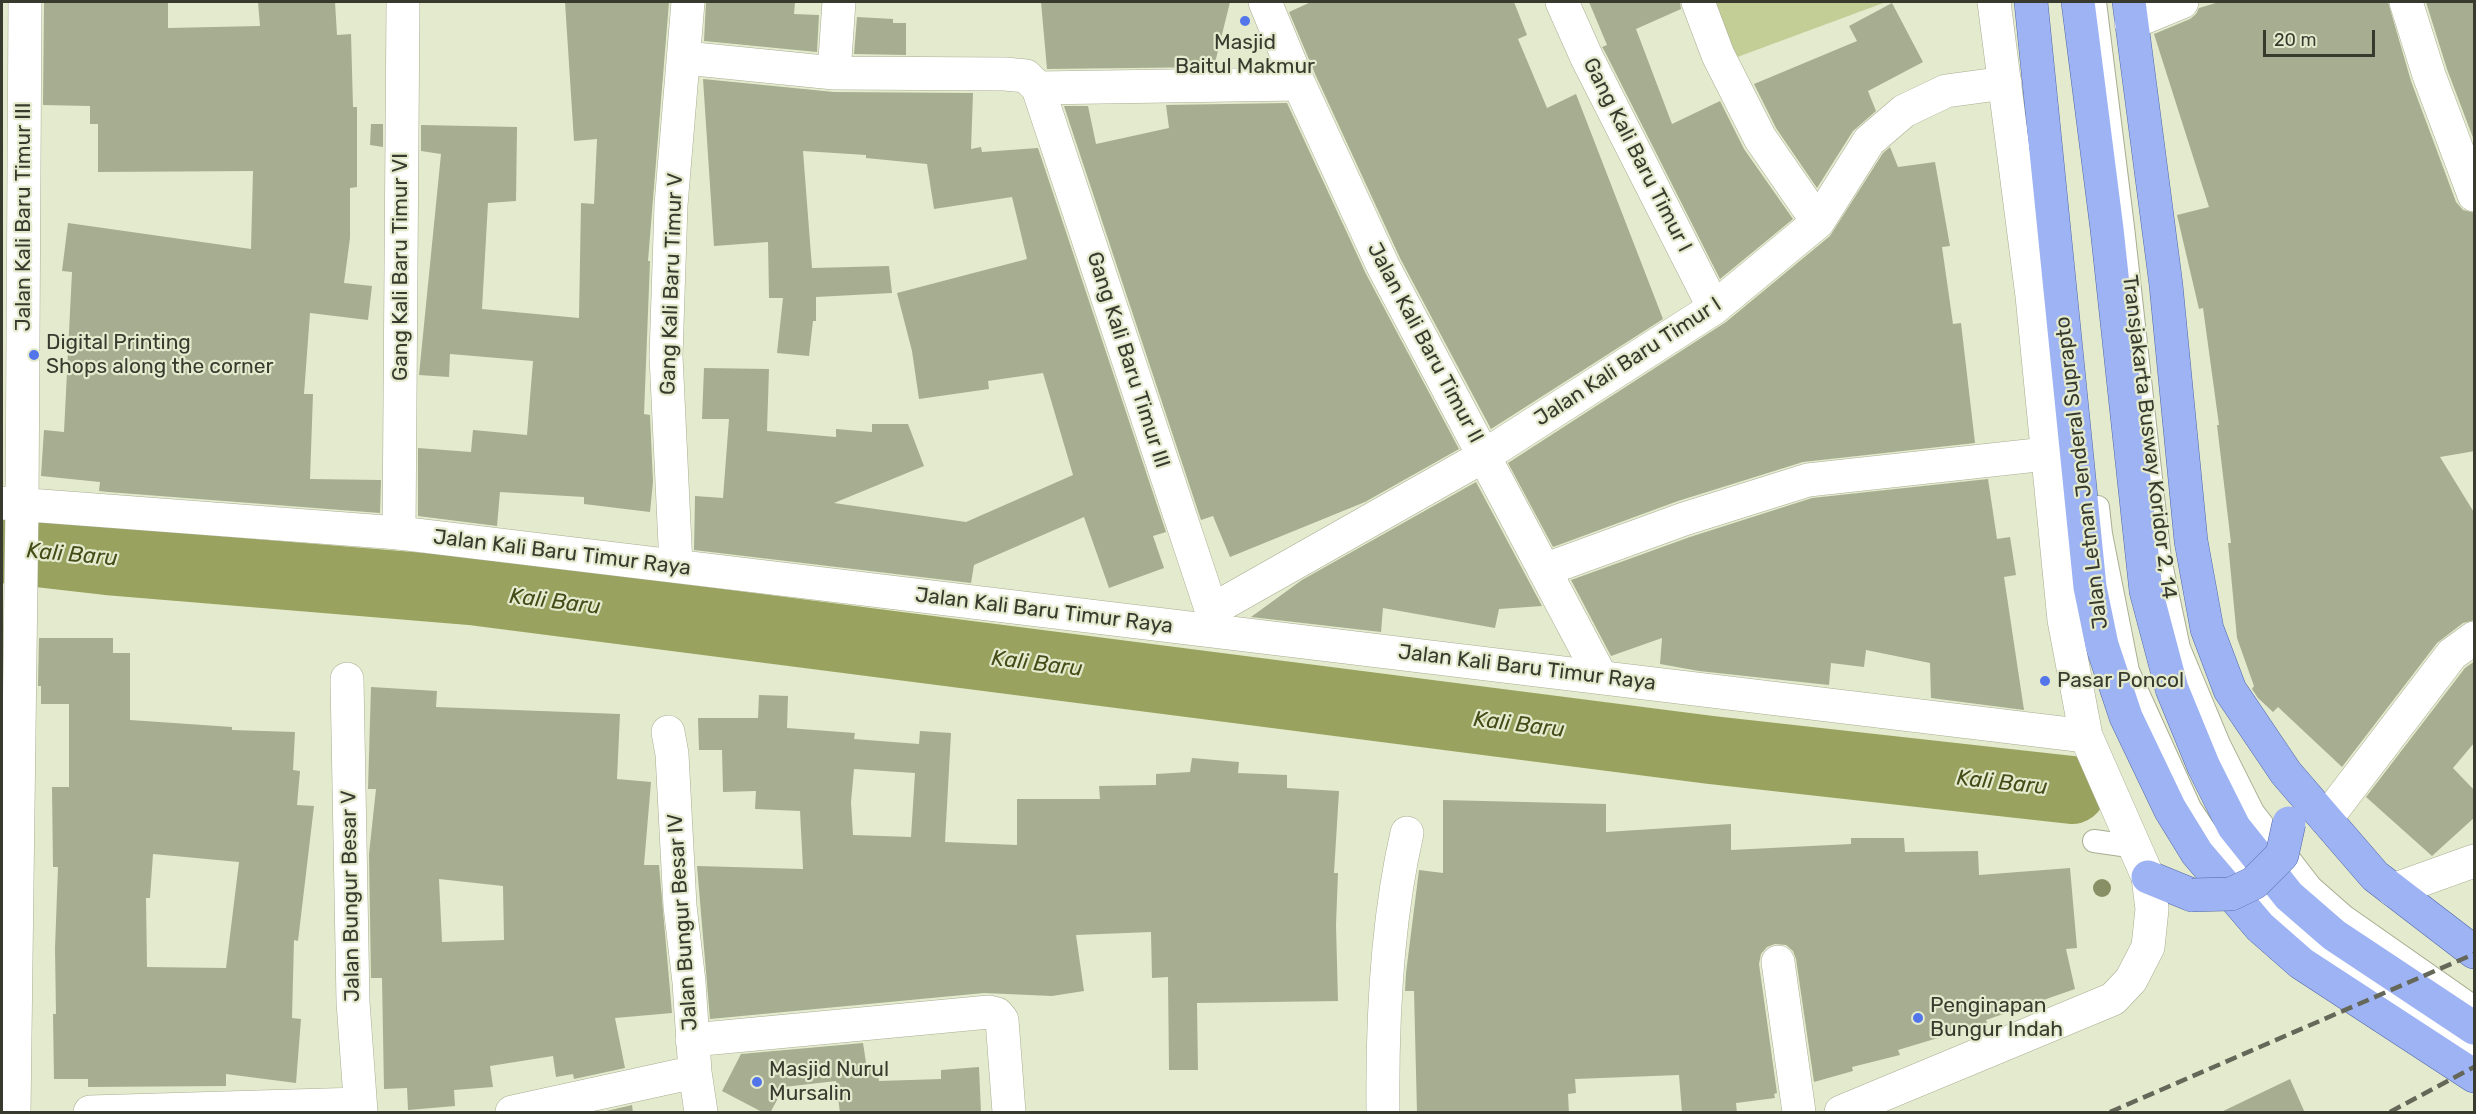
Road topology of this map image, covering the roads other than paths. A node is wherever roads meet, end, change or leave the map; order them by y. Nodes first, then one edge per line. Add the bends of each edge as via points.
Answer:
1 (25, 2) edge
2 (403, 2) edge
3 (688, 2) edge
4 (839, 2) edge
5 (1562, 2) edge
6 (1698, 2) edge
7 (1994, 2) edge
8 (2031, 2) edge
9 (2045, 2) edge
10 (2078, 2) edge
11 (2095, 2) edge
12 (2182, 2) edge
13 (2406, 2) edge
14 (1271, 3) edge
15 (2130, 12) edge
16 (685, 58) junction
17 (834, 73) junction
18 (2005, 83) junction
19 (1299, 84) junction
20 (1038, 88) junction
21 (2475, 195) edge
22 (1818, 222) junction
23 (1714, 308) junction
24 (2046, 454) junction
25 (1484, 456) junction
26 (15, 514) edge
27 (399, 533) junction
28 (675, 566) junction
29 (1544, 570) junction
30 (1215, 621) junction
31 (11, 626) edge
32 (2475, 638) edge
33 (1601, 677) junction
34 (346, 679) dead end
35 (668, 732) dead end
36 (2086, 736) junction
37 (2286, 773) junction
38 (2326, 819) junction
39 (1407, 833) dead end
40 (2094, 841) dead end
41 (2136, 847) junction
42 (2475, 861) edge
43 (2148, 877) junction
44 (2393, 890) junction
45 (2475, 952) edge
46 (1778, 962) dead end
47 (2475, 1007) edge
48 (2475, 1028) edge
49 (692, 1040) junction
50 (2475, 1054) edge
51 (695, 1072) junction
52 (2475, 1076) edge
53 (360, 1108) edge
54 (14, 1113) edge
55 (90, 1113) edge
56 (512, 1113) edge
57 (701, 1113) edge
58 (1010, 1113) edge
59 (1383, 1113) edge
60 (1799, 1113) edge
61 (1842, 1113) edge

1 - 26 street, Jalan Kali Baru Timur III
2 - 27 street, Gang Kali Baru Timur VI
3 - 16 street, Gang Kali Baru Timur V
4 - 17 street
5 - 23 street, Gang Kali Baru Timur I
6 - 22 street via 1718,55 1760,138
7 - 18 street, Jalan Letnan Jenderal Suprapto
8 - 52 main road, Jalan Letnan Jenderal Suprapto via 2090,587 2102,645 2126,717 2170,809 2197,853 2260,927 2301,963
9 - 50 lane via 2101,534 2128,671 2190,808 2211,842 2277,915 2317,950
10 - 48 main road via 2108,229 2146,591 2172,689 2234,827 2289,896 2334,935
11 - 47 lane, Transjakarta Busway Koridor 2, 14 via 2160,559 2179,648 2219,744 2253,812 2311,887 2344,916
12 - 15 street
13 - 21 street
14 - 19 street, Jalan Kali Baru Timur II
15 - 37 main road via 2166,285 2191,541 2207,629 2230,690
16 - 17 street
16 - 28 street, Gang Kali Baru Timur V via 671,205 666,356
17 - 20 street via 1005,74 1026,76
18 - 22 street, Jalan Kali Baru Timur I via 1946,92 1904,111 1869,141
18 - 24 street, Jalan Letnan Jenderal Suprapto via 2032,296
19 - 20 street
19 - 25 street, Jalan Kali Baru Timur II via 1383,266
20 - 30 street, Gang Kali Baru Timur III
22 - 23 street, Jalan Kali Baru Timur I
23 - 25 street, Jalan Kali Baru Timur I
24 - 29 street via 1808,480 1684,519
24 - 36 street, Jalan Letnan Jenderal Suprapto via 2064,620
25 - 29 street, Jalan Kali Baru Timur II
25 - 30 street, Jalan Kali Baru Timur I
26 - 27 street, Jalan Kali Baru Timur Raya
26 - 31 street, Jalan Kali Baru Timur III via 21,592
27 - 28 street, Jalan Kali Baru Timur Raya
28 - 30 street, Jalan Kali Baru Timur Raya
29 - 33 street, Jalan Kali Baru Timur II
30 - 33 street, Jalan Kali Baru Timur Raya
31 - 54 street, Jalan Kali Baru Timur III
32 - 38 street via 2452,654
33 - 36 street, Jalan Kali Baru Timur Raya
34 - 53 street, Jalan Bungur Besar V via 353,1002
35 - 49 street, Jalan Bungur Besar IV
36 - 41 street, Jalan Letnan Jenderal Suprapto
37 - 38 main road
37 - 43 main road, bridge via 2289,823 2282,855 2254,883 2231,894 2192,895
38 - 44 main road via 2374,876
39 - 59 street via 1400,864 1385,1005
40 - 41 lane
41 - 43 street, Jalan Letnan Jenderal Suprapto
42 - 44 street
43 - 61 street, Jalan Letnan Jenderal Suprapto via 2152,909 2148,947 2131,980 2113,999
44 - 45 main road
46 - 60 street
49 - 51 street, Jalan Bungur Besar IV
49 - 58 street via 989,1012 1002,1020
51 - 56 street
51 - 57 street, Jalan Bungur Besar IV
53 - 55 street

